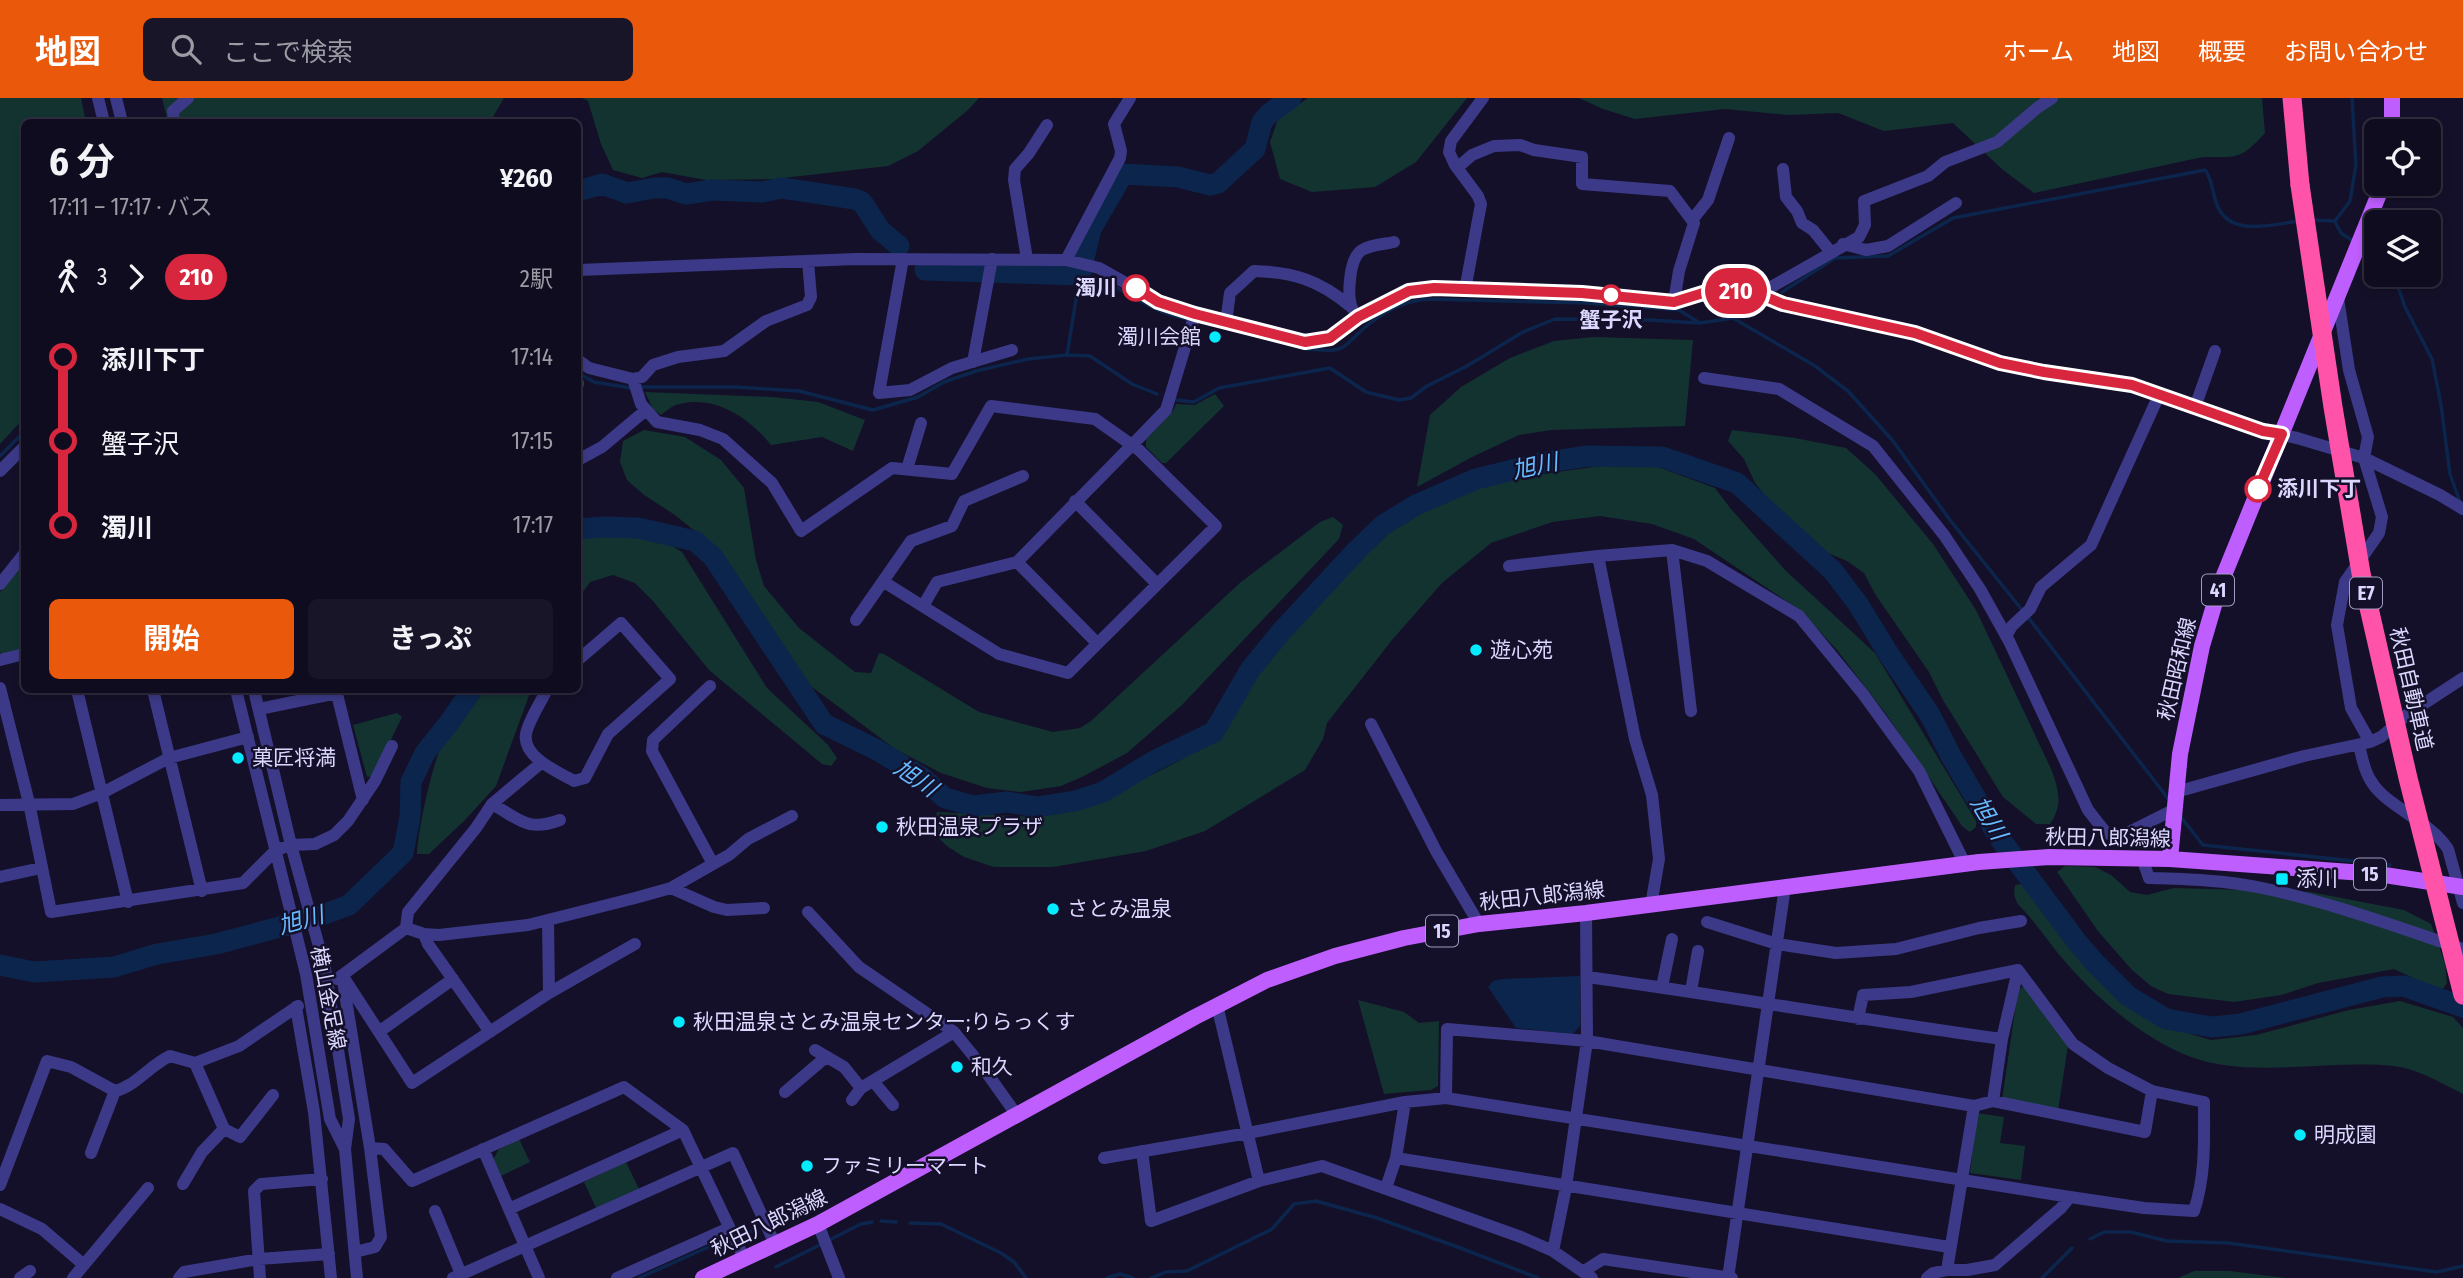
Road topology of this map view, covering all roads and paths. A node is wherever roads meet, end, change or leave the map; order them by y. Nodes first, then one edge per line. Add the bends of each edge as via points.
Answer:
1 (99, 98) edge
2 (116, 98) edge
3 (188, 98) edge
4 (1130, 98) edge
5 (1483, 98) edge
6 (2052, 98) edge
7 (2292, 98) edge
8 (2392, 98) edge
9 (103, 119) edge
10 (121, 119) edge
11 (174, 119) edge
12 (2392, 119) edge
13 (1047, 125) dead end
14 (1729, 138) dead end
15 (1457, 167) junction
16 (1783, 169) dead end
17 (2378, 196) edge
18 (1956, 203) dead end
19 (1692, 220) junction
20 (1394, 242) dead end
21 (1843, 244) junction
22 (1830, 251) junction
23 (903, 259) junction
24 (1027, 260) junction
25 (808, 261) junction
26 (1077, 262) junction
27 (991, 267) junction
28 (581, 270) edge
29 (1465, 289) junction
30 (1759, 294) junction
31 (2337, 295) junction
32 (1674, 302) junction
33 (1350, 306) junction
34 (1195, 314) junction
35 (1358, 317) junction
36 (1226, 322) junction
37 (1012, 350) dead end
38 (2215, 351) dead end
39 (581, 362) edge
40 (974, 362) junction
41 (1704, 378) dead end
42 (634, 385) junction
43 (2159, 395) junction
44 (2194, 407) junction
45 (646, 410) junction
46 (921, 424) dead end
47 (2282, 434) junction
48 (1133, 444) junction
49 (21, 450) edge
50 (581, 458) edge
51 (2364, 458) junction
52 (907, 470) junction
53 (0, 471) edge
54 (1023, 476) dead end
55 (1075, 501) junction
56 (2463, 509) edge
57 (1672, 550) junction
58 (1598, 556) junction
59 (21, 558) edge
60 (1017, 562) junction
61 (1508, 566) dead end
62 (884, 582) junction
63 (0, 584) edge
64 (1157, 584) junction
65 (923, 606) junction
66 (856, 620) dead end
67 (2006, 636) junction
68 (1097, 643) junction
69 (21, 655) edge
70 (581, 657) edge
71 (0, 660) edge
72 (2463, 678) edge
73 (710, 686) dead end
74 (0, 688) edge
75 (78, 693) edge
76 (154, 693) edge
77 (237, 693) edge
78 (255, 693) edge
79 (328, 693) edge
80 (337, 693) edge
81 (546, 693) edge
82 (258, 709) junction
83 (1690, 711) dead end
84 (1371, 724) dead end
85 (248, 737) junction
86 (2364, 743) junction
87 (392, 746) dead end
88 (169, 758) junction
89 (541, 763) junction
90 (2176, 792) junction
91 (102, 793) junction
92 (363, 800) junction
93 (29, 803) junction
94 (492, 804) junction
95 (0, 805) edge
96 (2173, 810) junction
97 (792, 816) dead end
98 (560, 820) dead end
99 (290, 845) junction
100 (276, 850) junction
101 (2141, 858) junction
102 (2170, 859) junction
103 (1972, 863) junction
104 (713, 864) junction
105 (41, 868) junction
106 (0, 877) edge
107 (2460, 886) edge
108 (1785, 887) junction
109 (671, 888) junction
110 (202, 891) junction
111 (128, 902) junction
112 (2463, 904) edge
113 (1651, 905) junction
114 (764, 908) dead end
115 (808, 912) dead end
116 (1586, 913) junction
117 (548, 920) junction
118 (2021, 921) dead end
119 (1707, 922) dead end
120 (1479, 924) junction
121 (406, 928) junction
122 (424, 934) junction
123 (1672, 939) dead end
124 (635, 944) dead end
125 (1777, 944) junction
126 (2463, 949) edge
127 (1698, 951) dead end
128 (2018, 970) junction
129 (1588, 976) junction
130 (340, 977) junction
131 (453, 979) junction
132 (1662, 987) junction
133 (1691, 991) junction
134 (549, 993) junction
135 (2463, 995) edge
136 (1769, 1002) junction
137 (1217, 1005) junction
138 (1857, 1020) junction
139 (380, 1031) junction
140 (490, 1031) junction
141 (954, 1032) junction
142 (2002, 1039) junction
143 (1587, 1041) junction
144 (195, 1063) junction
145 (1759, 1069) junction
146 (873, 1081) junction
147 (861, 1088) junction
148 (114, 1091) junction
149 (785, 1091) dead end
150 (2152, 1091) junction
151 (273, 1095) dead end
152 (1446, 1098) junction
153 (852, 1100) dead end
154 (1993, 1101) junction
155 (1405, 1102) junction
156 (892, 1105) dead end
157 (1974, 1106) junction
158 (1016, 1114) junction
159 (1576, 1118) junction
160 (224, 1129) junction
161 (683, 1130) junction
162 (1248, 1133) junction
163 (1748, 1147) junction
164 (370, 1148) junction
165 (345, 1149) junction
166 (482, 1149) junction
167 (1142, 1152) junction
168 (91, 1153) dead end
169 (1104, 1158) dead end
170 (1396, 1158) junction
171 (701, 1165) junction
172 (322, 1180) junction
173 (1962, 1180) junction
174 (1259, 1181) junction
175 (183, 1184) dead end
176 (0, 1185) edge
177 (1566, 1187) junction
178 (148, 1188) dead end
179 (1387, 1188) junction
180 (2070, 1197) junction
181 (0, 1209) edge
182 (509, 1209) junction
183 (435, 1211) dead end
184 (1737, 1214) junction
185 (729, 1227) junction
186 (823, 1236) junction
187 (775, 1244) junction
188 (525, 1246) junction
189 (1950, 1247) junction
190 (1553, 1251) junction
191 (355, 1252) junction
192 (329, 1254) junction
193 (744, 1258) junction
194 (259, 1259) junction
195 (85, 1265) junction
196 (1947, 1270) junction
197 (1588, 1275) edge
198 (457, 1276) edge
199 (73, 1278) edge
200 (179, 1278) edge
201 (260, 1278) edge
202 (331, 1278) edge
203 (357, 1278) edge
204 (539, 1278) edge
205 (617, 1278) edge
206 (703, 1278) edge
207 (839, 1278) edge
208 (1729, 1278) edge
209 (1927, 1278) edge

1 - 9 street
2 - 10 street
3 - 11 street via 173,111
4 - 26 street via 1114,124 1120,158
5 - 15 street via 1451,141
6 - 21 street via 1997,142 1864,201 1865,225 1858,237
7 - 135 highway, 秋田自動車道 / E7, bridge via 2300,185 2361,573
8 - 12 main road
13 - 24 street via 1015,169
14 - 19 street via 1708,200
15 - 19 street via 1494,146 1520,145 1581,157 1582,184 1665,188
15 - 29 street via 1481,204
16 - 22 street via 1786,197 1802,223 1814,230
17 - 31 main road, 秋田昭和線 / 41
18 - 21 street via 1888,246 1866,250
19 - 32 street
20 - 33 street via 1361,251 1354,260
21 - 22 street
22 - 30 street
23 - 25 street
23 - 27 street
23 - 40 street via 879,393 910,390 951,368
24 - 26 street
24 - 27 street
25 - 28 street
25 - 42 street via 811,297 807,305 766,321 724,351 653,365
26 - 34 street via 1099,268 1158,302
27 - 40 street
29 - 32 street
29 - 35 street via 1409,291
30 - 32 street via 1716,289
30 - 43 street via 1783,304 1915,333 2000,363 2132,385
31 - 47 main road, 秋田昭和線 / 41
31 - 51 street via 2349,370 2368,437
33 - 35 street
33 - 36 street via 1310,280 1285,272 1254,271 1230,293
34 - 36 street
34 - 48 street via 1166,410
35 - 36 street via 1330,338 1305,342
37 - 40 street
38 - 44 street
39 - 42 street
41 - 67 street via 1779,389 1873,446 1944,535
42 - 45 street
43 - 44 street
43 - 67 street via 2091,545 2041,587
44 - 47 street
45 - 50 street
45 - 52 street via 657,422 723,439 772,482 801,531 892,468
46 - 52 street
47 - 51 street
47 - 90 main road, 秋田昭和線 / 41 via 2220,585 2202,646
48 - 52 street via 1095,419 991,406 952,474
48 - 55 street
48 - 64 street via 1216,526
49 - 53 street
51 - 56 street
51 - 86 street via 2382,517 2379,533 2345,582 2337,625 2351,708
54 - 62 street via 964,501 953,526 911,541
55 - 60 street
55 - 64 street
57 - 58 street
57 - 83 street
57 - 103 street via 1707,561 1799,616 1919,771
58 - 61 street
58 - 113 street via 1635,739 1652,795 1659,859
59 - 63 street
60 - 65 street via 937,582
60 - 68 street
62 - 65 street
62 - 66 street
64 - 68 street
65 - 68 street via 999,654 1068,673
67 - 96 street via 2088,810 2106,833 2119,837
69 - 71 street
70 - 89 street via 621,623 670,679 608,734 585,778 574,781
72 - 86 street via 2381,737
73 - 104 street via 653,740 652,751
74 - 93 street
75 - 91 street
76 - 88 street
77 - 85 street, 横山金足線
78 - 82 street, 横山金足線
79 - 82 street
80 - 92 street
81 - 89 street via 526,733 527,745
82 - 99 street, 横山金足線
84 - 120 street
85 - 88 street
85 - 100 street, 横山金足線
86 - 90 street
86 - 107 street via 2370,781 2443,841
87 - 92 street
88 - 91 street
88 - 110 street
89 - 94 street
90 - 96 main road, 秋田昭和線 / 41
91 - 93 street via 73,804
91 - 111 street
92 - 99 street via 334,835 315,844
93 - 95 street
93 - 105 street
94 - 98 street via 533,827
94 - 121 street via 408,912
96 - 102 main road, 秋田昭和線 / 41
97 - 104 street
99 - 100 street
99 - 165 street, 横山金足線 via 325,968 349,1119
100 - 110 street via 243,883
100 - 165 street, 横山金足線 via 306,974 330,1119
101 - 102 main road, 秋田八郎潟線 / 15
101 - 103 main road, 秋田八郎潟線 / 15 via 2049,857
101 - 126 street via 2149,878 2231,884 2294,895
102 - 107 main road, 秋田八郎潟線 / 15 via 2378,874
103 - 108 main road, 秋田八郎潟線 / 15
104 - 109 street
105 - 106 street
105 - 111 street via 51,912
107 - 112 street
108 - 113 main road, 秋田八郎潟線 / 15
108 - 125 street
109 - 114 street via 727,910
109 - 117 street
110 - 111 street
113 - 116 main road, 秋田八郎潟線 / 15
115 - 141 street via 859,967
116 - 120 main road, 秋田八郎潟線 / 15
116 - 129 street
117 - 122 street
117 - 134 street
118 - 125 street via 1896,949 1836,953
119 - 125 street
120 - 137 main road, 秋田八郎潟線 / 15 via 1335,956 1267,980
121 - 122 street
121 - 130 street
122 - 131 street
123 - 132 street
124 - 134 street
125 - 136 street
127 - 133 street
128 - 138 street via 1911,992 1863,995
128 - 142 street
128 - 150 street via 2073,1044
129 - 132 street
129 - 143 street
130 - 139 street
130 - 164 street
131 - 139 street
131 - 140 street
132 - 133 street
133 - 136 street
134 - 140 street
136 - 138 street
136 - 145 street
137 - 158 main road, 秋田八郎潟線 / 15
137 - 162 street
138 - 142 street
139 - 140 street via 412,1083
141 - 146 street
141 - 158 street
142 - 154 street
143 - 145 street
143 - 152 street via 1447,1028
143 - 159 street
144 - 148 street via 170,1056 126,1088
144 - 160 street
144 - 172 street via 239,1046 297,1007
145 - 157 street
145 - 163 street
146 - 147 street
146 - 156 street
147 - 149 street via 844,1067 821,1053
147 - 153 street
148 - 168 street
148 - 176 street via 71,1067 47,1061
150 - 154 street via 2145,1132
150 - 180 street via 2204,1102 2204,1157 2194,1210
151 - 160 street via 240,1137
152 - 155 street
152 - 159 street
154 - 157 street
155 - 162 street
155 - 170 street
157 - 173 street
158 - 186 main road, 秋田八郎潟線 / 15
159 - 163 street
159 - 177 street
160 - 175 street via 202,1152
161 - 166 street via 624,1087
161 - 171 street
161 - 182 street
162 - 167 street
162 - 174 street
163 - 173 street
163 - 184 street
164 - 166 street via 384,1149 412,1181
164 - 191 street via 381,1237 375,1247
165 - 191 street, 横山金足線
166 - 182 street
167 - 169 street
167 - 174 street via 1151,1221
170 - 177 street
170 - 179 street
171 - 185 street
171 - 187 street via 733,1153
171 - 188 street
172 - 192 street
172 - 194 street via 261,1184 254,1191
173 - 180 street
173 - 189 street
174 - 179 street via 1322,1166
177 - 184 street
177 - 190 street
178 - 195 street
179 - 190 street
180 - 196 street via 1995,1265
181 - 195 street via 42,1229
182 - 188 street
183 - 198 street
184 - 189 street
184 - 208 street
185 - 193 street
185 - 205 street
186 - 187 main road, 秋田八郎潟線 / 15
186 - 207 street
187 - 193 main road, 秋田八郎潟線 / 15
188 - 198 street
188 - 204 street
189 - 196 street
190 - 197 street
191 - 203 street, 横山金足線
192 - 194 street
192 - 202 street
193 - 206 main road, 秋田八郎潟線 / 15
194 - 200 street via 184,1272
194 - 201 street
195 - 199 street
196 - 209 street
197 - 208 street via 1603,1259

